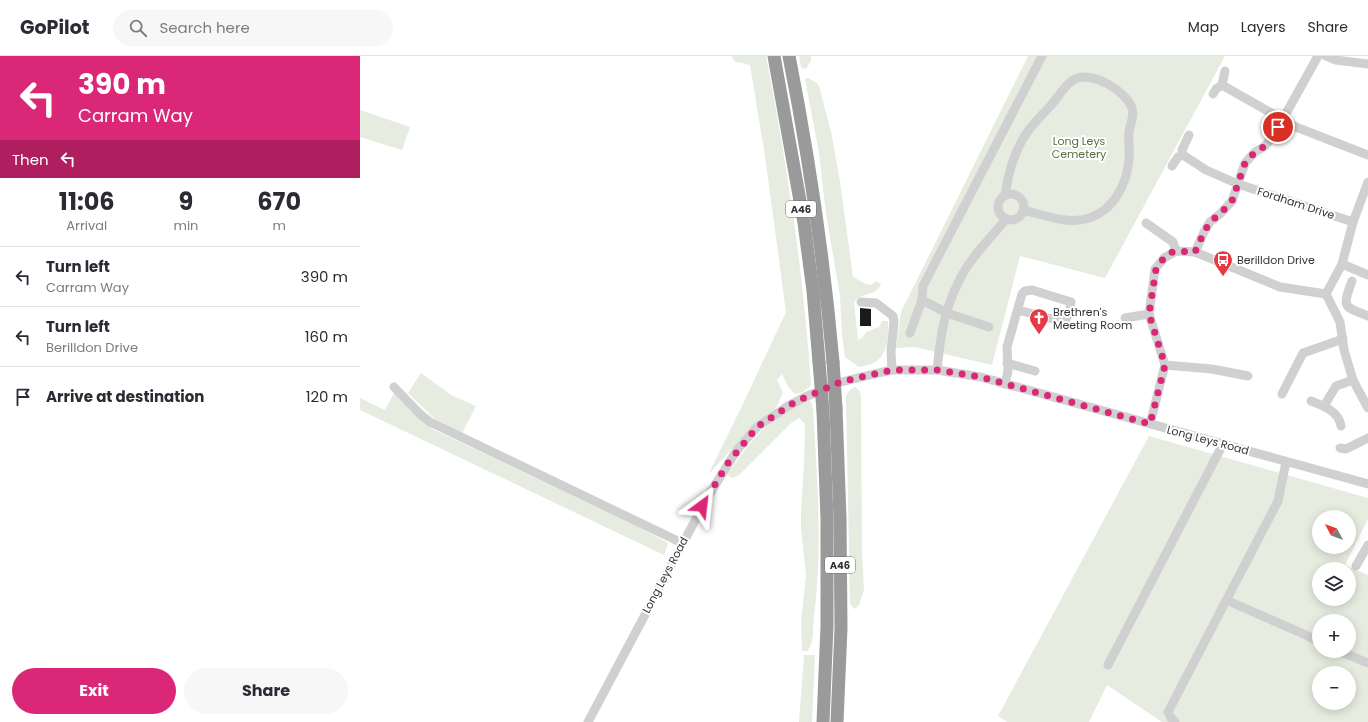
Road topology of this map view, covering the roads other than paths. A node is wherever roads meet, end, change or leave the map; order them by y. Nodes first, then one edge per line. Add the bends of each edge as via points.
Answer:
1 (774, 56) edge
2 (789, 56) edge
3 (1042, 56) edge
4 (1318, 56) edge
5 (1326, 56) edge
6 (1368, 64) edge
7 (1226, 71) dead end
8 (1222, 85) junction
9 (1212, 94) dead end
10 (1282, 119) junction
11 (1189, 135) dead end
12 (1368, 155) edge
13 (1183, 156) junction
14 (1172, 166) dead end
15 (1368, 182) edge
16 (1238, 184) junction
17 (1005, 196) junction
18 (1023, 210) junction
19 (1006, 219) junction
20 (1353, 222) junction
21 (1146, 223) dead end
22 (1176, 251) junction
23 (1195, 252) junction
24 (1342, 264) junction
25 (1368, 275) edge
26 (1352, 281) dead end
27 (1326, 294) junction
28 (922, 300) junction
29 (861, 302) dead end
30 (1018, 310) junction
31 (947, 313) junction
32 (1149, 314) junction
33 (1368, 316) edge
34 (1125, 318) dead end
35 (989, 327) dead end
36 (910, 333) dead end
37 (1343, 339) junction
38 (1007, 363) junction
39 (1165, 365) junction
40 (892, 370) junction
41 (937, 370) junction
42 (1035, 371) dead end
43 (1248, 376) dead end
44 (1353, 380) junction
45 (1005, 384) junction
46 (394, 387) dead end
47 (1282, 394) dead end
48 (1311, 401) dead end
49 (1324, 406) junction
50 (1368, 408) edge
51 (1150, 424) junction
52 (1341, 426) dead end
53 (1368, 438) edge
54 (1223, 444) junction
55 (1340, 448) dead end
56 (1286, 462) junction
57 (1368, 484) edge
58 (682, 543) junction
59 (1368, 545) edge
60 (1356, 566) dead end
61 (1226, 600) junction
62 (1312, 638) edge
63 (1356, 658) edge
64 (1368, 663) edge
65 (1108, 665) dead end
66 (588, 722) edge
67 (823, 722) edge
68 (837, 722) edge
69 (1175, 722) edge

1 - 67 highway, A46, bridge via 804,223 813,291 823,412 827,519 827,626
2 - 68 highway, A46, bridge via 806,149 824,274 833,362 840,518 841,620
3 - 28 street via 923,286
4 - 10 street
5 - 6 street via 1336,60
7 - 8 street
8 - 9 street
8 - 10 street
10 - 12 street
10 - 16 street via 1265,146 1245,163
11 - 13 street via 1182,150
13 - 14 street via 1178,157
13 - 16 street, Fordham Drive via 1206,170
15 - 20 street
16 - 20 street, Fordham Drive
16 - 23 street via 1232,201 1210,222
17 - 18 street via 1012,194 1020,198 1024,204
17 - 18 street via 1018,147 1028,130 1065,88 1074,80 1087,77 1097,79 1119,92 1133,109 1133,121 1129,132 1126,176 1113,203 1089,218 1073,221
17 - 19 street via 1000,200 998,209
18 - 19 street via 1018,218
19 - 31 street via 958,282
20 - 24 street
21 - 22 street via 1173,242
22 - 23 street
22 - 32 street via 1164,258 1156,269
23 - 27 street via 1280,287
24 - 25 street
24 - 27 street
26 - 33 street via 1346,299 1347,305
27 - 37 street via 1340,322
28 - 31 street
28 - 36 street
29 - 40 street via 876,303 893,316
30 - 30 street via 1022,294 1029,290 1071,302 1069,314 1064,322
30 - 38 street via 1007,347
31 - 35 street
31 - 41 street via 940,337
32 - 34 street
32 - 39 street
37 - 44 street
37 - 47 street via 1303,353
38 - 42 street
38 - 45 street
39 - 43 street via 1212,369
39 - 51 street
40 - 41 street, Long Leys Road
40 - 58 street, Long Leys Road via 840,382 795,402 757,427 737,450 719,477
41 - 45 street, Long Leys Road via 981,377
44 - 49 street via 1336,386
44 - 50 street
45 - 51 street, Long Leys Road
46 - 58 street via 430,422
48 - 49 street
49 - 52 street via 1336,415
51 - 54 street, Long Leys Road
53 - 55 street via 1346,449
54 - 56 street, Long Leys Road
54 - 65 street
56 - 57 street, Long Leys Road
56 - 61 street via 1278,502
58 - 66 street, Long Leys Road
59 - 60 street
61 - 62 street
61 - 69 street via 1168,712
63 - 64 street

